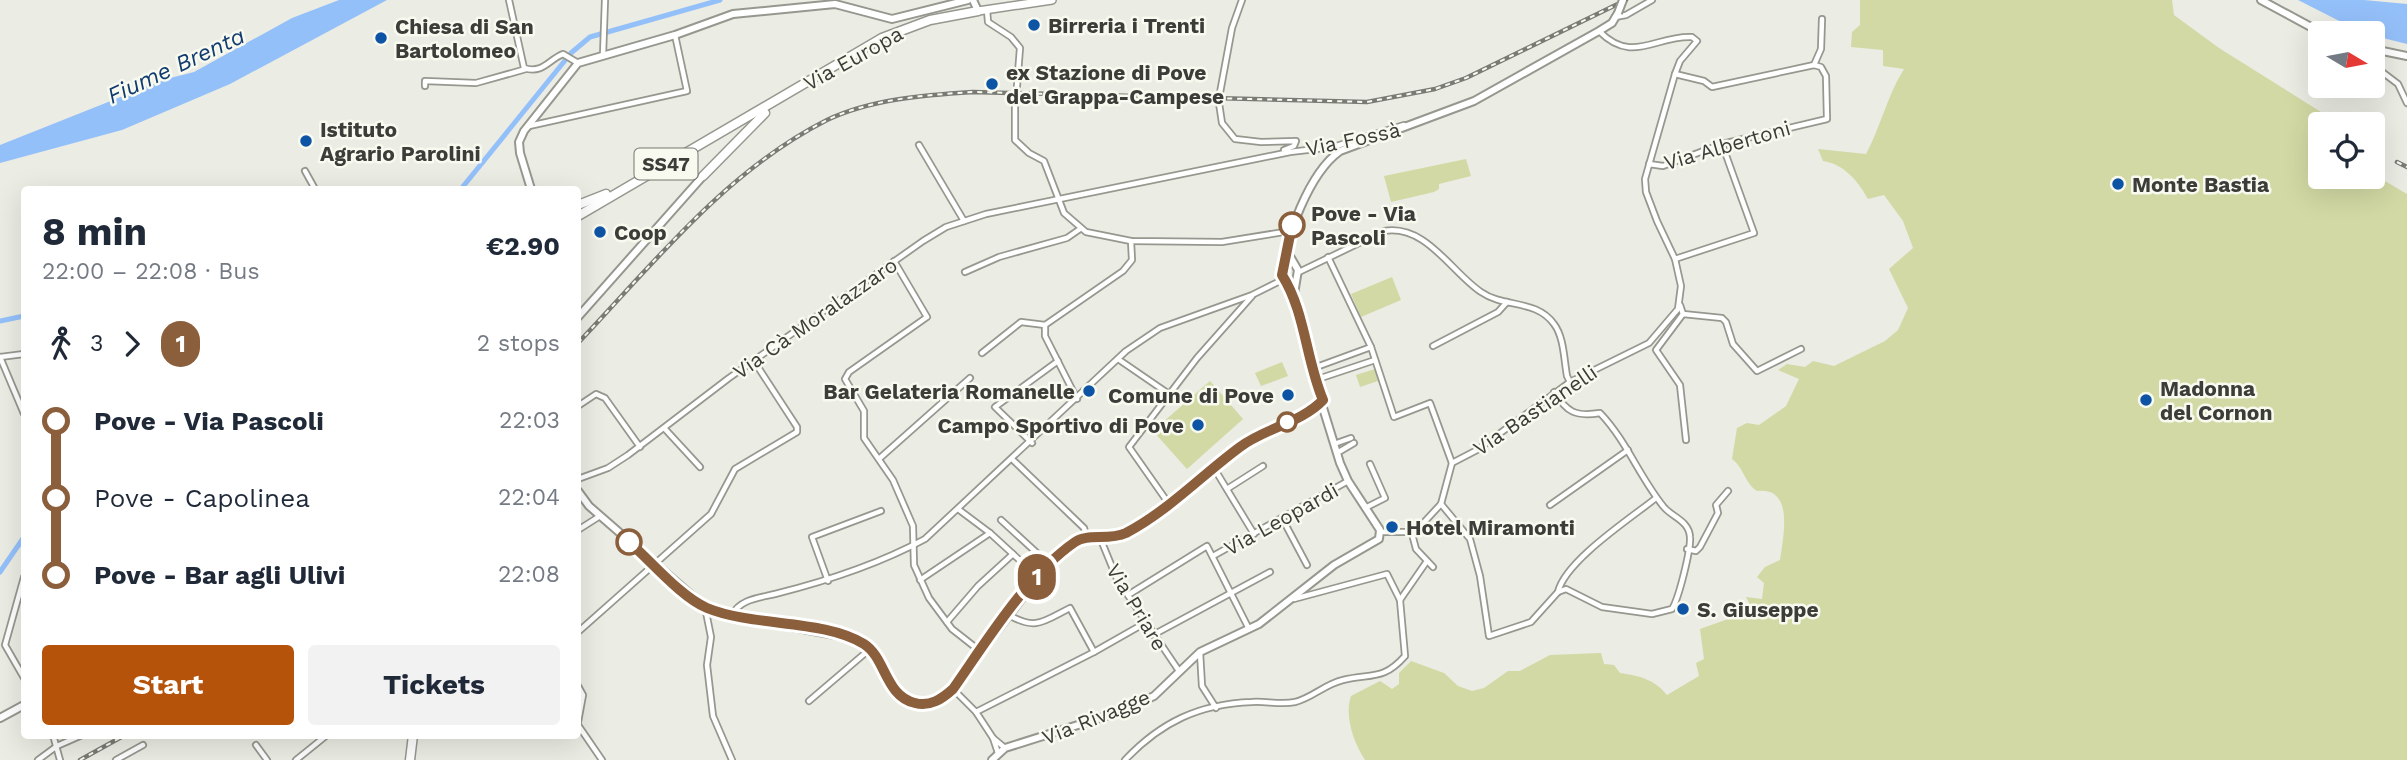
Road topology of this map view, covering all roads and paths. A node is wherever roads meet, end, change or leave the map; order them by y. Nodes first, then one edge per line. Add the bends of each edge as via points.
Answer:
1 (509, 0) edge
2 (605, 0) edge
3 (970, 0) edge
4 (1052, 0) edge
5 (1242, 0) edge
6 (1623, 0) edge
7 (1652, 0) edge
8 (2262, 0) edge
9 (982, 11) junction
10 (1617, 15) junction
11 (1822, 19) dead end
12 (2308, 25) edge
13 (1600, 32) junction
14 (675, 35) junction
15 (2385, 51) edge
16 (603, 55) junction
17 (2407, 56) edge
18 (575, 61) junction
19 (1814, 65) junction
20 (527, 69) junction
21 (1675, 74) junction
22 (2385, 74) edge
23 (425, 86) dead end
24 (1017, 86) tunnel mouth
25 (781, 99) junction
26 (2407, 103) edge
27 (1015, 106) tunnel mouth
28 (740, 123) junction
29 (527, 127) junction
30 (1406, 128) junction
31 (1722, 144) junction
32 (919, 145) dead end
33 (1258, 159) junction
34 (1648, 164) junction
35 (305, 171) dead end
36 (704, 176) joint
37 (313, 186) edge
38 (530, 186) edge
39 (629, 186) junction
40 (1062, 200) junction
41 (581, 204) edge
42 (581, 214) edge
43 (581, 220) edge
44 (964, 220) junction
45 (1080, 229) junction
46 (1290, 235) junction
47 (1131, 240) junction
48 (1288, 252) junction
49 (1328, 257) junction
50 (1675, 259) junction
51 (894, 261) junction
52 (1296, 270) junction
53 (965, 272) dead end
54 (1282, 276) junction
55 (1252, 295) junction
56 (1293, 296) junction
57 (1507, 301) junction
58 (1680, 305) junction
59 (581, 314) edge
60 (1683, 314) junction
61 (1045, 325) junction
62 (1433, 346) dead end
63 (1371, 347) junction
64 (1801, 349) dead end
65 (982, 353) dead end
66 (21, 354) edge
67 (1346, 356) junction
68 (0, 357) edge
69 (1117, 359) junction
70 (1375, 360) junction
71 (754, 361) junction
72 (1058, 361) junction
73 (1350, 368) junction
74 (1311, 369) junction
75 (970, 378) dead end
76 (1315, 380) junction
77 (1570, 382) junction
78 (1554, 392) junction
79 (1169, 394) junction
80 (1077, 400) junction
81 (1323, 400) junction
82 (581, 404) edge
83 (21, 407) edge
84 (1303, 414) junction
85 (1326, 414) junction
86 (665, 429) junction
87 (1686, 440) dead end
88 (1032, 443) junction
89 (1334, 444) junction
90 (640, 447) junction
91 (1628, 450) junction
92 (1337, 453) junction
93 (880, 458) junction
94 (1013, 460) junction
95 (1452, 463) junction
96 (1370, 464) dead end
97 (1263, 466) dead end
98 (700, 467) dead end
99 (1214, 468) junction
100 (581, 475) edge
101 (1348, 481) junction
102 (1227, 489) junction
103 (1728, 491) dead end
104 (581, 496) edge
105 (1656, 498) junction
106 (581, 500) edge
107 (1169, 504) junction
108 (1441, 504) junction
109 (1550, 505) dead end
110 (589, 506) junction
111 (1365, 508) junction
112 (958, 509) junction
113 (881, 511) dead end
114 (600, 516) junction
115 (1282, 518) junction
116 (1001, 520) dead end
117 (581, 528) edge
118 (1381, 532) junction
119 (990, 533) junction
120 (1254, 534) junction
121 (1412, 534) junction
122 (1087, 538) junction
123 (1101, 540) junction
124 (914, 545) junction
125 (1687, 549) junction
126 (1013, 554) junction
127 (1213, 556) junction
128 (1427, 561) junction
129 (653, 563) junction
130 (1050, 565) junction
131 (1307, 565) dead end
132 (1433, 567) dead end
133 (1270, 572) dead end
134 (1038, 577) junction
135 (920, 580) junction
136 (828, 581) junction
137 (21, 588) edge
138 (1232, 591) junction
139 (1558, 592) junction
140 (1128, 594) junction
141 (1293, 599) junction
142 (1400, 600) junction
143 (705, 607) junction
144 (732, 615) junction
145 (1008, 615) junction
146 (947, 622) junction
147 (1145, 622) junction
148 (581, 629) edge
149 (1249, 629) junction
150 (1153, 635) junction
151 (870, 649) junction
152 (979, 652) junction
153 (1094, 652) junction
154 (1200, 652) junction
155 (1179, 671) junction
156 (21, 673) edge
157 (953, 689) junction
158 (809, 701) dead end
159 (21, 707) edge
160 (1216, 708) junction
161 (976, 712) junction
162 (0, 718) edge
163 (581, 729) edge
164 (993, 738) junction
165 (54, 739) edge
166 (73, 739) edge
167 (322, 739) edge
168 (415, 739) edge
169 (416, 739) edge
170 (144, 745) dead end
171 (256, 745) dead end
172 (57, 746) junction
173 (1005, 748) junction
174 (998, 753) junction
175 (38, 760) edge
176 (60, 760) edge
177 (116, 760) edge
178 (267, 760) edge
179 (296, 760) edge
180 (410, 760) edge
181 (416, 760) edge
182 (601, 760) edge
183 (732, 760) edge
184 (992, 760) edge
185 (1125, 760) edge

1 - 20 street via 518,50
2 - 16 street
3 - 9 street
3 - 14 street via 887,19 835,4 816,4 733,14
4 - 9 main road, Via Europa / SS47
5 - 33 street via 1219,100 1222,123 1235,139 1244,142 1296,141 1289,149
6 - 10 street, bridge
7 - 10 street via 1626,15
8 - 12 street
9 - 24 street via 988,22 1020,48
9 - 25 highway, Via Europa / SS47 via 897,31
10 - 13 street, Via Fossà
11 - 19 street via 1821,49
13 - 21 street via 1608,40 1643,49 1682,37 1695,38 1696,45 1680,61
13 - 30 street, Via Fossà via 1474,102
14 - 16 street
14 - 29 street via 687,91
15 - 17 street
16 - 18 street
18 - 20 street via 563,54 542,69
18 - 29 street
19 - 21 street via 1712,87
19 - 31 street, Via Albertoni via 1826,76 1826,121
20 - 23 street via 476,83 425,81
21 - 34 street
22 - 26 street via 2398,84
25 - 28 highway, SS47
25 - 36 highway
27 - 40 street via 1015,141 1044,161
28 - 39 highway, SS47
28 - 43 highway, SS47
29 - 38 street via 519,142
30 - 33 street, Via Fossà via 1402,125 1334,147
30 - 46 street via 1331,158
31 - 34 street, Via Albertoni via 1663,166
31 - 50 street via 1754,233
32 - 44 street
33 - 40 street, Via Fossà
34 - 50 street via 1646,192
35 - 37 street
36 - 59 street
39 - 41 highway
39 - 42 highway, SS47
40 - 44 street, Via Cà Moralazzaro
40 - 45 street via 1065,213
44 - 51 street, Via Cà Moralazzaro
45 - 47 street
45 - 53 street via 1067,238
46 - 47 street via 1275,233 1222,242
46 - 48 street
47 - 61 street via 1132,260 1123,271
48 - 52 street
48 - 54 street
49 - 52 street
49 - 57 street via 1395,229 1417,237 1446,258 1483,294
49 - 63 street
50 - 58 street
51 - 71 street, Via Cà Moralazzaro
51 - 93 street via 927,317 845,379 864,411 864,438 870,452
52 - 54 street
52 - 54 street
52 - 56 street
54 - 55 street
54 - 56 street
55 - 69 street via 1160,328
55 - 79 street
56 - 74 street
57 - 62 street via 1498,312
57 - 77 street via 1534,308 1554,323
58 - 60 street
58 - 77 street, Via Bastianelli via 1649,343
60 - 64 street via 1722,318 1733,344 1757,370
60 - 87 street via 1656,349 1680,385
61 - 65 street via 1021,322
61 - 72 street via 1045,336
63 - 67 street
63 - 70 street
66 - 68 street
67 - 73 street
67 - 74 street
68 - 83 street
69 - 79 street
69 - 80 street
70 - 73 street
70 - 95 street via 1394,417 1430,403
71 - 86 street, Via Cà Moralazzaro
71 - 129 street via 797,432 735,469 711,514
72 - 80 street
72 - 88 street via 995,407
73 - 76 street
74 - 76 street
75 - 93 street
76 - 81 street
77 - 78 street, Via Bastianelli
78 - 91 street via 1566,410 1577,415 1600,413
78 - 95 street, Via Bastianelli
79 - 107 street via 1129,447
80 - 88 street
81 - 84 street
81 - 85 street
82 - 90 street via 596,394 605,398
84 - 85 street
84 - 99 street via 1241,446
85 - 89 street
86 - 90 street, Via Cà Moralazzaro
86 - 98 street
88 - 94 street
89 - 92 street
89 - 92 street via 1353,441
90 - 100 street, Via Cà Moralazzaro via 608,468
91 - 105 street
91 - 109 street
92 - 101 street
93 - 124 street via 913,526
94 - 112 street
94 - 122 street via 1084,528
95 - 108 street
96 - 111 street via 1385,498
97 - 102 street
99 - 102 street
99 - 107 street
101 - 111 street
101 - 115 street, Via Leopardi
102 - 120 street
103 - 125 street via 1716,505 1718,513 1700,547
104 - 110 street
105 - 125 street via 1688,529
105 - 139 street via 1574,567 1560,582
106 - 110 street
107 - 123 street via 1140,526
108 - 121 street
108 - 139 street via 1470,539 1489,636 1531,622
110 - 114 street
111 - 118 street
112 - 119 street
112 - 124 street
113 - 136 street via 812,537
114 - 117 street
114 - 129 street
115 - 120 street, Via Leopardi
115 - 131 street
116 - 130 street
118 - 121 street
118 - 141 street, Via Rivagge via 1379,539 1334,565
119 - 126 street
119 - 135 street
120 - 127 street, Via Leopardi
121 - 128 street via 1416,549
122 - 123 street
122 - 130 street via 1074,543
123 - 140 street, Via Priare via 1108,562
124 - 135 street
124 - 136 street
125 - 139 street via 1682,586 1667,612 1602,607 1571,590
126 - 134 street
126 - 146 street
127 - 138 street
127 - 140 street, Via Leopardi via 1208,546
128 - 132 street
128 - 142 street
129 - 143 street
129 - 148 street
130 - 134 street
133 - 138 street
134 - 145 street
135 - 146 street
136 - 144 street via 745,602
137 - 156 street via 5,645
138 - 149 street
138 - 150 street
140 - 147 street, Via Priare
141 - 142 street via 1383,573
141 - 149 street, Via Rivagge
142 - 160 street via 1405,656 1391,671 1331,683 1294,702
143 - 144 street
143 - 183 street via 711,637 707,665 713,716
144 - 151 street via 830,632
145 - 152 street
145 - 153 street via 1034,625 1070,608
146 - 152 street
147 - 150 street, Via Priare
147 - 153 street
149 - 154 street, Via Rivagge
150 - 155 street, Via Priare
151 - 157 street via 889,683 908,701 935,702
151 - 158 street
152 - 157 street
153 - 161 street
154 - 155 street, Via Rivagge
154 - 160 street via 1202,686
155 - 173 street, Via Rivagge via 1154,696 1119,712
157 - 161 street
159 - 162 street
160 - 185 street via 1170,721
161 - 164 street
163 - 182 street
164 - 173 street
164 - 174 street
165 - 172 street
166 - 172 street
167 - 179 street
168 - 180 highway
169 - 181 highway
170 - 177 street
171 - 178 street
172 - 175 street
172 - 176 street
173 - 174 street, Via Rivagge
174 - 184 street, Via Rivagge

